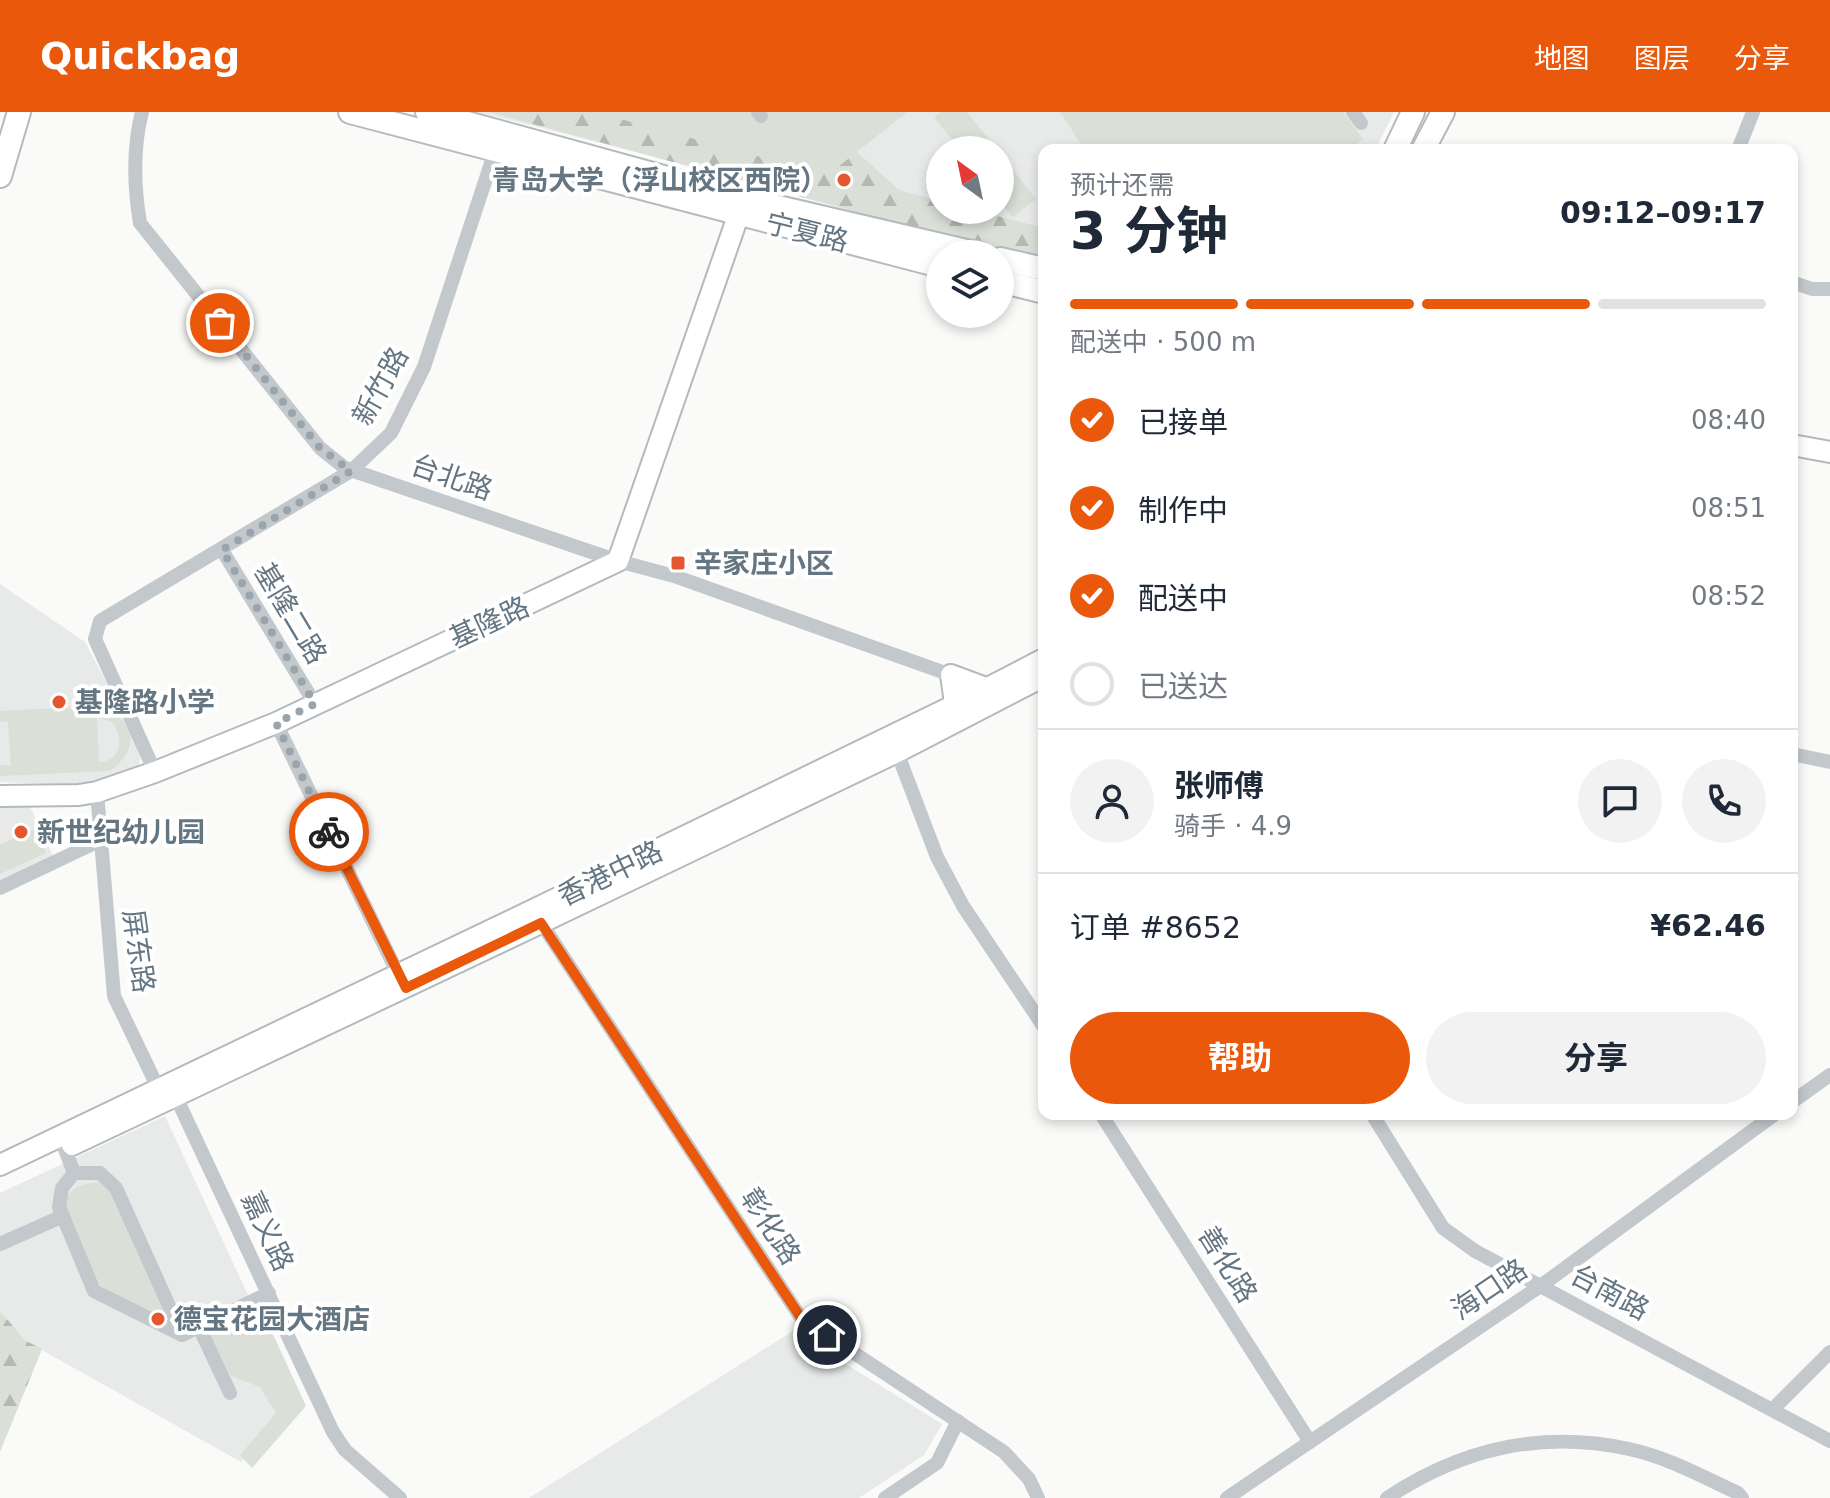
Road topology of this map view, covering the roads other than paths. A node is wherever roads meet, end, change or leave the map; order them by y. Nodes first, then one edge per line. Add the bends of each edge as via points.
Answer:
1 (19, 112) edge
2 (142, 112) edge
3 (350, 112) edge
4 (427, 112) edge
5 (1413, 112) edge
6 (1443, 112) edge
7 (1753, 112) edge
8 (498, 141) junction
9 (1398, 144) edge
10 (1426, 144) edge
11 (1740, 144) edge
12 (0, 176) edge
13 (740, 207) junction
14 (926, 244) edge
15 (926, 262) edge
16 (1014, 262) edge
17 (1038, 268) edge
18 (1014, 284) edge
19 (1798, 284) edge
20 (1830, 289) edge
21 (1038, 290) edge
22 (1798, 432) edge
23 (1830, 438) edge
24 (1798, 446) edge
25 (1830, 452) edge
26 (351, 471) junction
27 (222, 550) junction
28 (618, 561) junction
29 (1038, 663) edge
30 (951, 675) junction
31 (1038, 678) edge
32 (996, 693) junction
33 (315, 704) junction
34 (957, 713) junction
35 (276, 723) junction
36 (897, 752) junction
37 (1798, 755) edge
38 (1830, 762) edge
39 (155, 772) junction
40 (97, 792) junction
41 (0, 796) edge
42 (101, 840) junction
43 (0, 888) edge
44 (537, 917) junction
45 (402, 981) junction
46 (1038, 1018) edge
47 (1830, 1075) edge
48 (167, 1093) junction
49 (1798, 1098) edge
50 (1105, 1120) edge
51 (1376, 1120) edge
52 (1767, 1120) edge
53 (62, 1142) junction
54 (0, 1165) edge
55 (74, 1173) junction
56 (0, 1179) edge
57 (63, 1216) junction
58 (0, 1244) edge
59 (1542, 1285) junction
60 (269, 1293) junction
61 (199, 1327) junction
62 (182, 1335) junction
63 (1830, 1352) edge
64 (230, 1393) dead end
65 (1773, 1409) junction
66 (958, 1421) junction
67 (1830, 1441) edge
68 (1310, 1442) junction
69 (400, 1498) edge
70 (885, 1498) edge
71 (1038, 1498) edge
72 (1227, 1498) edge
73 (1387, 1498) edge
74 (1742, 1498) edge

1 - 12 main road
2 - 26 street, 台北路 via 137,131 140,223 320,448
3 - 8 main road, 宁夏路
4 - 8 main road, 宁夏路
5 - 9 main road
6 - 10 main road
7 - 11 street
8 - 13 main road, 宁夏路
8 - 26 street, 新竹路 via 424,367 391,433
13 - 14 main road, 宁夏路
13 - 15 main road, 宁夏路
13 - 28 main road
16 - 17 main road
18 - 21 main road
19 - 20 street
22 - 23 main road
24 - 25 main road
26 - 27 street, 新竹路
26 - 28 street, 台北路
27 - 33 street, 基隆二路
27 - 39 street, 新竹路 via 100,621 95,639
28 - 30 street, 台北路
28 - 33 main road, 基隆路
29 - 32 main road, 香港中路
30 - 32 main road
30 - 34 main road
31 - 32 main road, 香港中路
32 - 34 main road, 香港中路
33 - 35 main road, 基隆路
34 - 36 main road, 香港中路
34 - 44 main road, 香港中路
35 - 39 main road, 基隆路
35 - 45 street
36 - 44 main road, 香港中路
36 - 46 street via 937,857 963,906
37 - 38 street
39 - 40 main road, 基隆路
40 - 41 main road, 基隆路
40 - 42 street, 屏东路
42 - 43 street
42 - 48 street, 屏东路 via 114,996
44 - 45 main road, 香港中路
44 - 66 street, 彰化路 via 801,1318
45 - 48 main road, 香港中路
47 - 49 street
48 - 53 main road, 香港中路
48 - 60 street, 嘉义路
50 - 68 street, 善化路
51 - 59 street, 台南路 via 1443,1228
52 - 59 street, 海口路
53 - 54 main road, 香港中路
53 - 55 street
53 - 56 main road, 香港中路
55 - 57 street via 62,1188
55 - 62 street via 100,1173 116,1188
57 - 58 street
57 - 62 street via 94,1291
59 - 65 street, 台南路
59 - 68 street, 海口路
60 - 61 street
60 - 69 street, 嘉义路 via 333,1432 345,1450
61 - 62 street
61 - 64 street
63 - 65 street
65 - 67 street, 台南路
66 - 70 street via 937,1463
66 - 71 street, 彰化路 via 1004,1452 1029,1479
68 - 72 street, 海口路
73 - 74 street via 1479,1453 1526,1441 1576,1441 1630,1449 1673,1463

